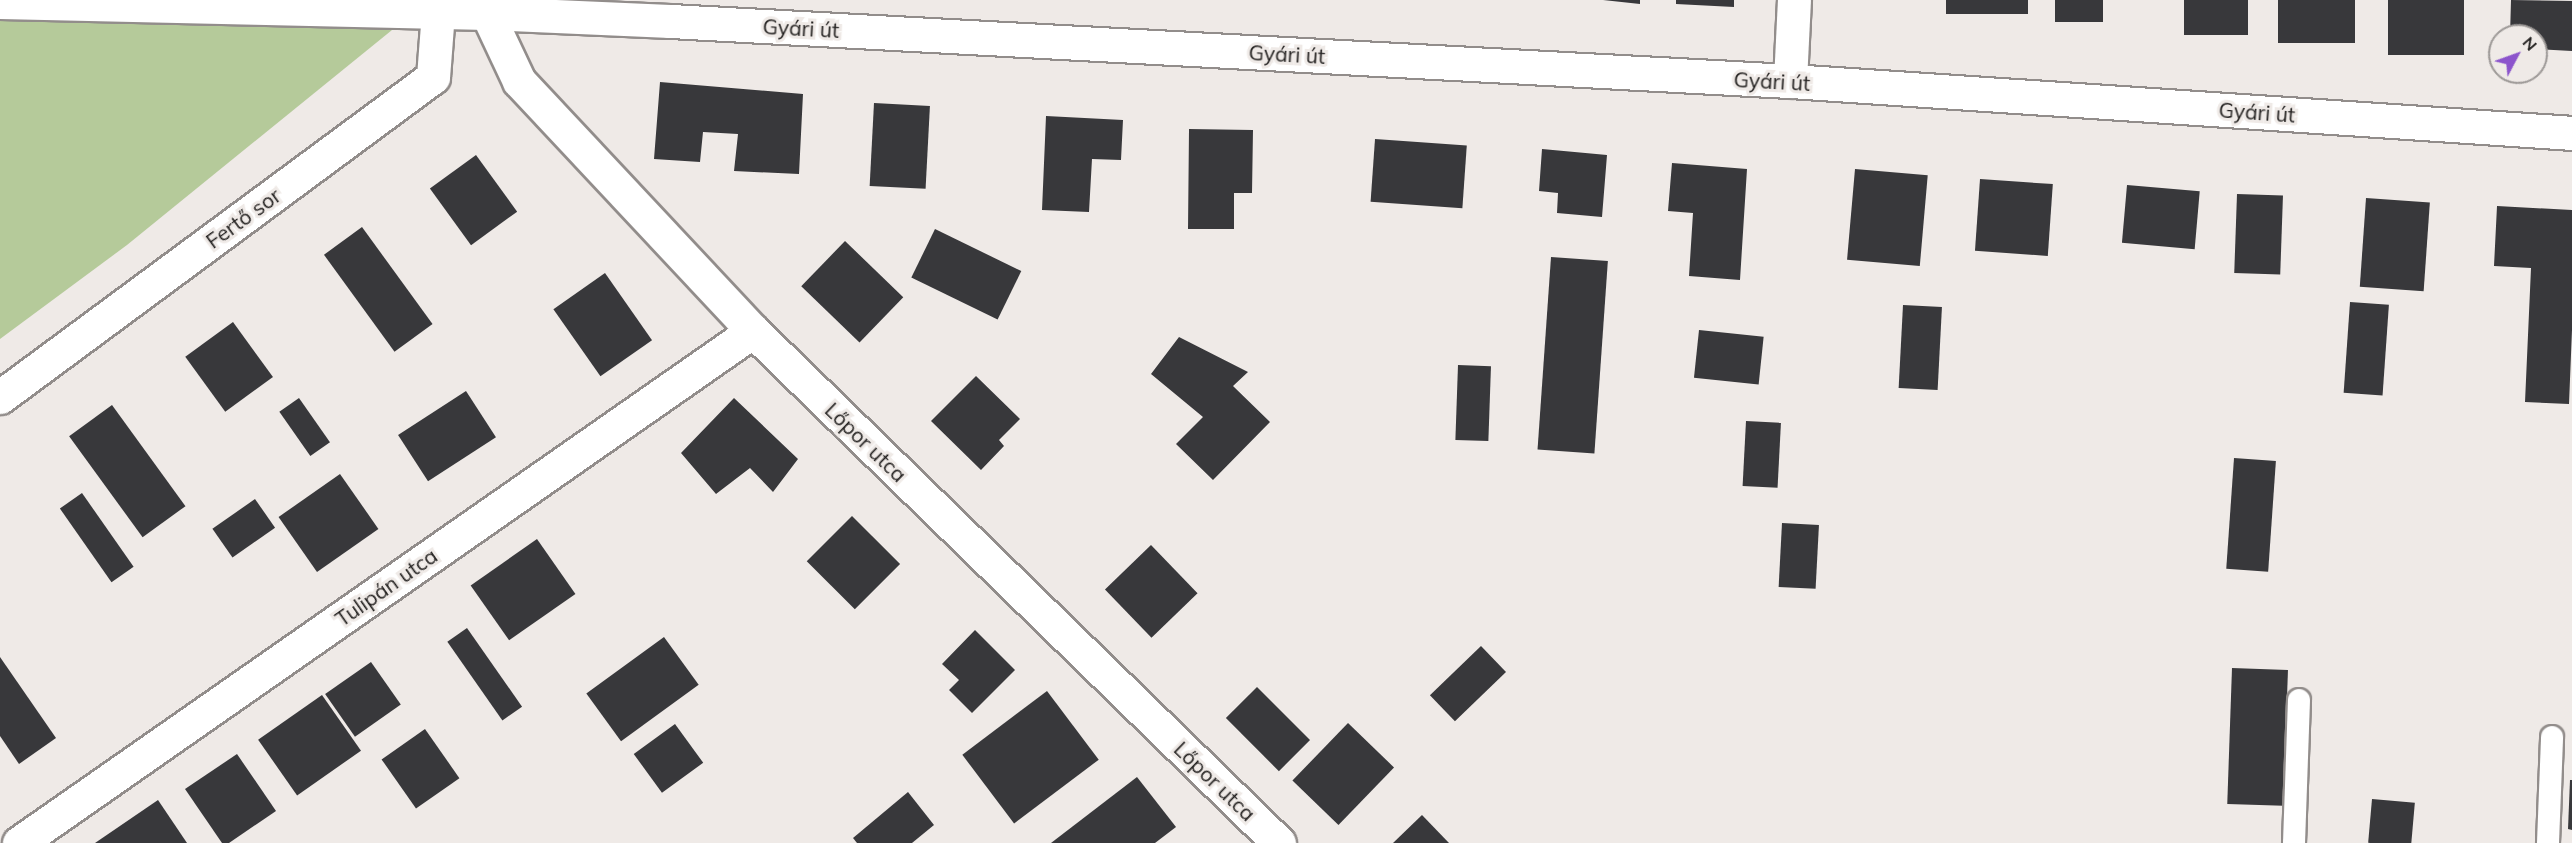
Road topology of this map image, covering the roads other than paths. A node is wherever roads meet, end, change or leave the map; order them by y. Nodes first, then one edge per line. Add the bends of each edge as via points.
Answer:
1 (1794, 0) edge
2 (0, 2) edge
3 (670, 11) edge
4 (438, 12) junction
5 (487, 14) junction
6 (1790, 81) junction
7 (2572, 133) edge
8 (753, 331) junction
9 (0, 397) edge
10 (2299, 700) dead end
11 (2552, 737) dead end
12 (19, 843) edge
13 (1279, 843) edge
14 (2294, 843) edge
15 (2548, 843) edge

1 - 6 street
2 - 4 street, Gyári út
3 - 5 street, Gyári út
3 - 6 street, Gyári út
4 - 5 street, Gyári út
4 - 9 street, Fertő sor via 433,77
5 - 8 street, Lőpor utca via 519,81
6 - 7 street, Gyári út
8 - 12 street, Tulipán utca
8 - 13 street, Lőpor utca
10 - 14 lane
11 - 15 lane

